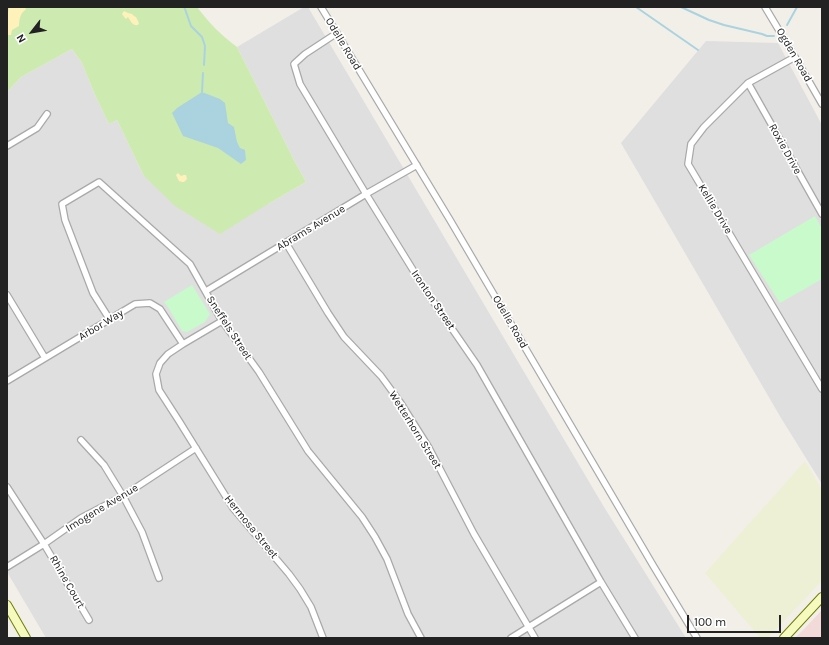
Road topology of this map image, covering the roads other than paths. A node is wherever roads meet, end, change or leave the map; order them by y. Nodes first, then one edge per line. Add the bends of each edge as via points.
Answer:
1 (321, 7) edge
2 (765, 7) edge
3 (337, 33) junction
4 (795, 57) junction
5 (748, 84) junction
6 (822, 104) edge
7 (47, 114) dead end
8 (7, 146) edge
9 (417, 165) junction
10 (366, 194) junction
11 (822, 214) edge
12 (286, 243) junction
13 (206, 291) junction
14 (7, 295) edge
15 (110, 320) junction
16 (222, 321) junction
17 (183, 344) junction
18 (44, 358) junction
19 (7, 381) edge
20 (822, 388) edge
21 (81, 440) dead end
22 (196, 448) junction
23 (7, 487) edge
24 (124, 496) junction
25 (44, 544) junction
26 (7, 567) edge
27 (159, 578) dead end
28 (601, 582) junction
29 (822, 597) edge
30 (7, 605) edge
31 (89, 620) dead end
32 (529, 627) junction
33 (26, 638) edge
34 (323, 638) edge
35 (422, 638) edge
36 (511, 638) edge
37 (535, 638) edge
38 (635, 638) edge
39 (697, 638) edge
40 (784, 638) edge

1 - 3 street, Odelle Road
2 - 4 street, Ogden Road
3 - 9 street, Odelle Road
3 - 10 street, Ironton Street via 294,64 300,84
4 - 5 street, Kellie Drive
4 - 6 street, Ogden Road
5 - 11 street, Roxie Drive
5 - 20 street, Kellie Drive via 704,127 691,144 688,164
7 - 8 street via 37,128
9 - 10 street, Abrams Avenue
9 - 39 street, Odelle Road
10 - 12 street, Abrams Avenue
10 - 28 street, Ironton Street via 426,291 477,365
12 - 13 street, Abrams Avenue
12 - 32 street, Wetterhorn Street via 344,337 400,402 429,448 474,534
13 - 15 street, Sneffels Street via 190,264 99,182 62,204 65,220 93,293
13 - 16 street, Sneffels Street
14 - 18 street
15 - 17 street, Arbor Way via 135,304 150,303 160,309
15 - 18 street, Arbor Way
16 - 17 street
16 - 35 street, Sneffels Street via 259,372 308,451 375,536 387,559 408,614
17 - 22 street, Hermosa Street via 168,354 160,363 156,374 159,390
18 - 19 street, Arbor Way
21 - 24 street via 104,465
22 - 24 street, Imogene Avenue
22 - 34 street, Hermosa Street via 233,508 300,589 311,607
23 - 25 street, Rhine Court
24 - 25 street, Imogene Avenue via 81,518
24 - 27 street via 142,532
25 - 26 street, Imogene Avenue
25 - 31 street, Rhine Court
28 - 32 street
28 - 38 street, Ironton Street
29 - 40 street
30 - 33 street
32 - 36 street
32 - 37 street, Wetterhorn Street

